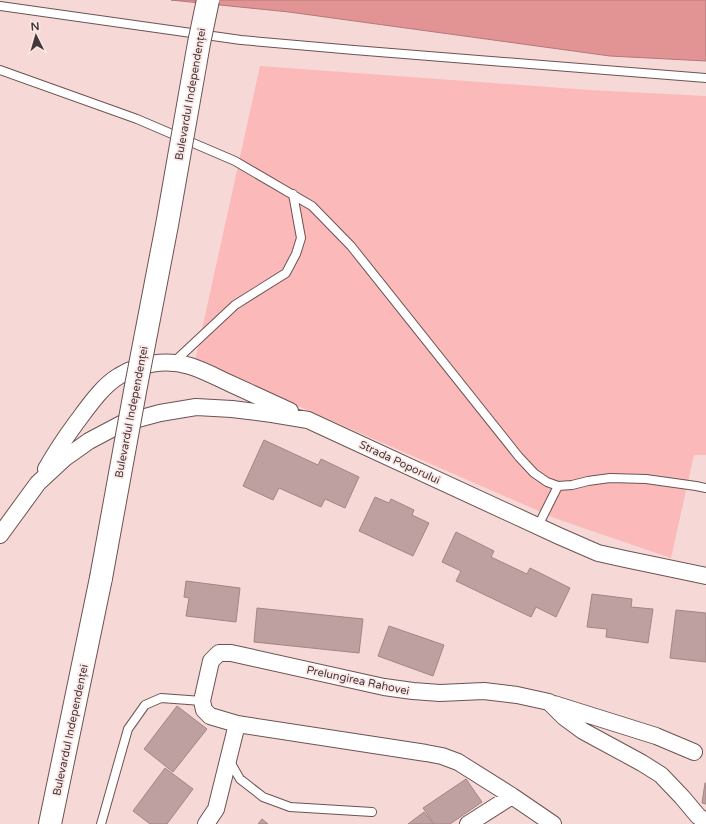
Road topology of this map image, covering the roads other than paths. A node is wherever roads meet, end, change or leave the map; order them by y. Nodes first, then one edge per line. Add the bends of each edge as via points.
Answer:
1 (208, 0) edge
2 (0, 6) edge
3 (0, 70) edge
4 (706, 78) edge
5 (293, 194) junction
6 (173, 363) junction
7 (308, 420) junction
8 (38, 483) junction
9 (558, 486) junction
10 (706, 488) edge
11 (538, 526) junction
12 (0, 535) edge
13 (706, 576) edge
14 (202, 701) junction
15 (549, 702) junction
16 (237, 724) junction
17 (694, 752) dead end
18 (228, 760) junction
19 (512, 796) junction
20 (372, 812) dead end
21 (706, 822) edge
22 (50, 824) edge
23 (101, 824) edge
24 (206, 824) edge
25 (468, 824) edge
26 (553, 824) edge

1 - 22 main road, Bulevardul Independenței, bridge via 101,578
2 - 4 lane via 240,40
3 - 5 lane via 137,120 235,161
5 - 6 lane via 301,238 286,273 235,305
5 - 9 lane via 312,206 351,246 519,457 534,473
6 - 7 street via 208,373
6 - 8 street via 138,367 118,376 105,387 88,406 57,450
7 - 8 street, Strada Poporului via 232,409 196,408 160,413 123,423 89,441 65,458
7 - 11 street, Strada Poporului
8 - 12 street
9 - 10 lane via 572,486 610,478 646,479
9 - 11 lane
11 - 13 street, Strada Poporului via 598,552
14 - 15 street, Prelungirea Rahovei via 212,661 220,653 231,653 413,691 484,691
14 - 16 street via 204,710 210,716
14 - 23 lane via 160,698 145,705 128,729
15 - 17 street, Prelungirea Rahovei via 656,736
15 - 21 street via 583,731 661,775
16 - 18 street
16 - 19 street via 442,756 458,762
18 - 20 lane via 240,780 263,798 290,807
18 - 24 street via 216,809
19 - 25 street
19 - 26 street

